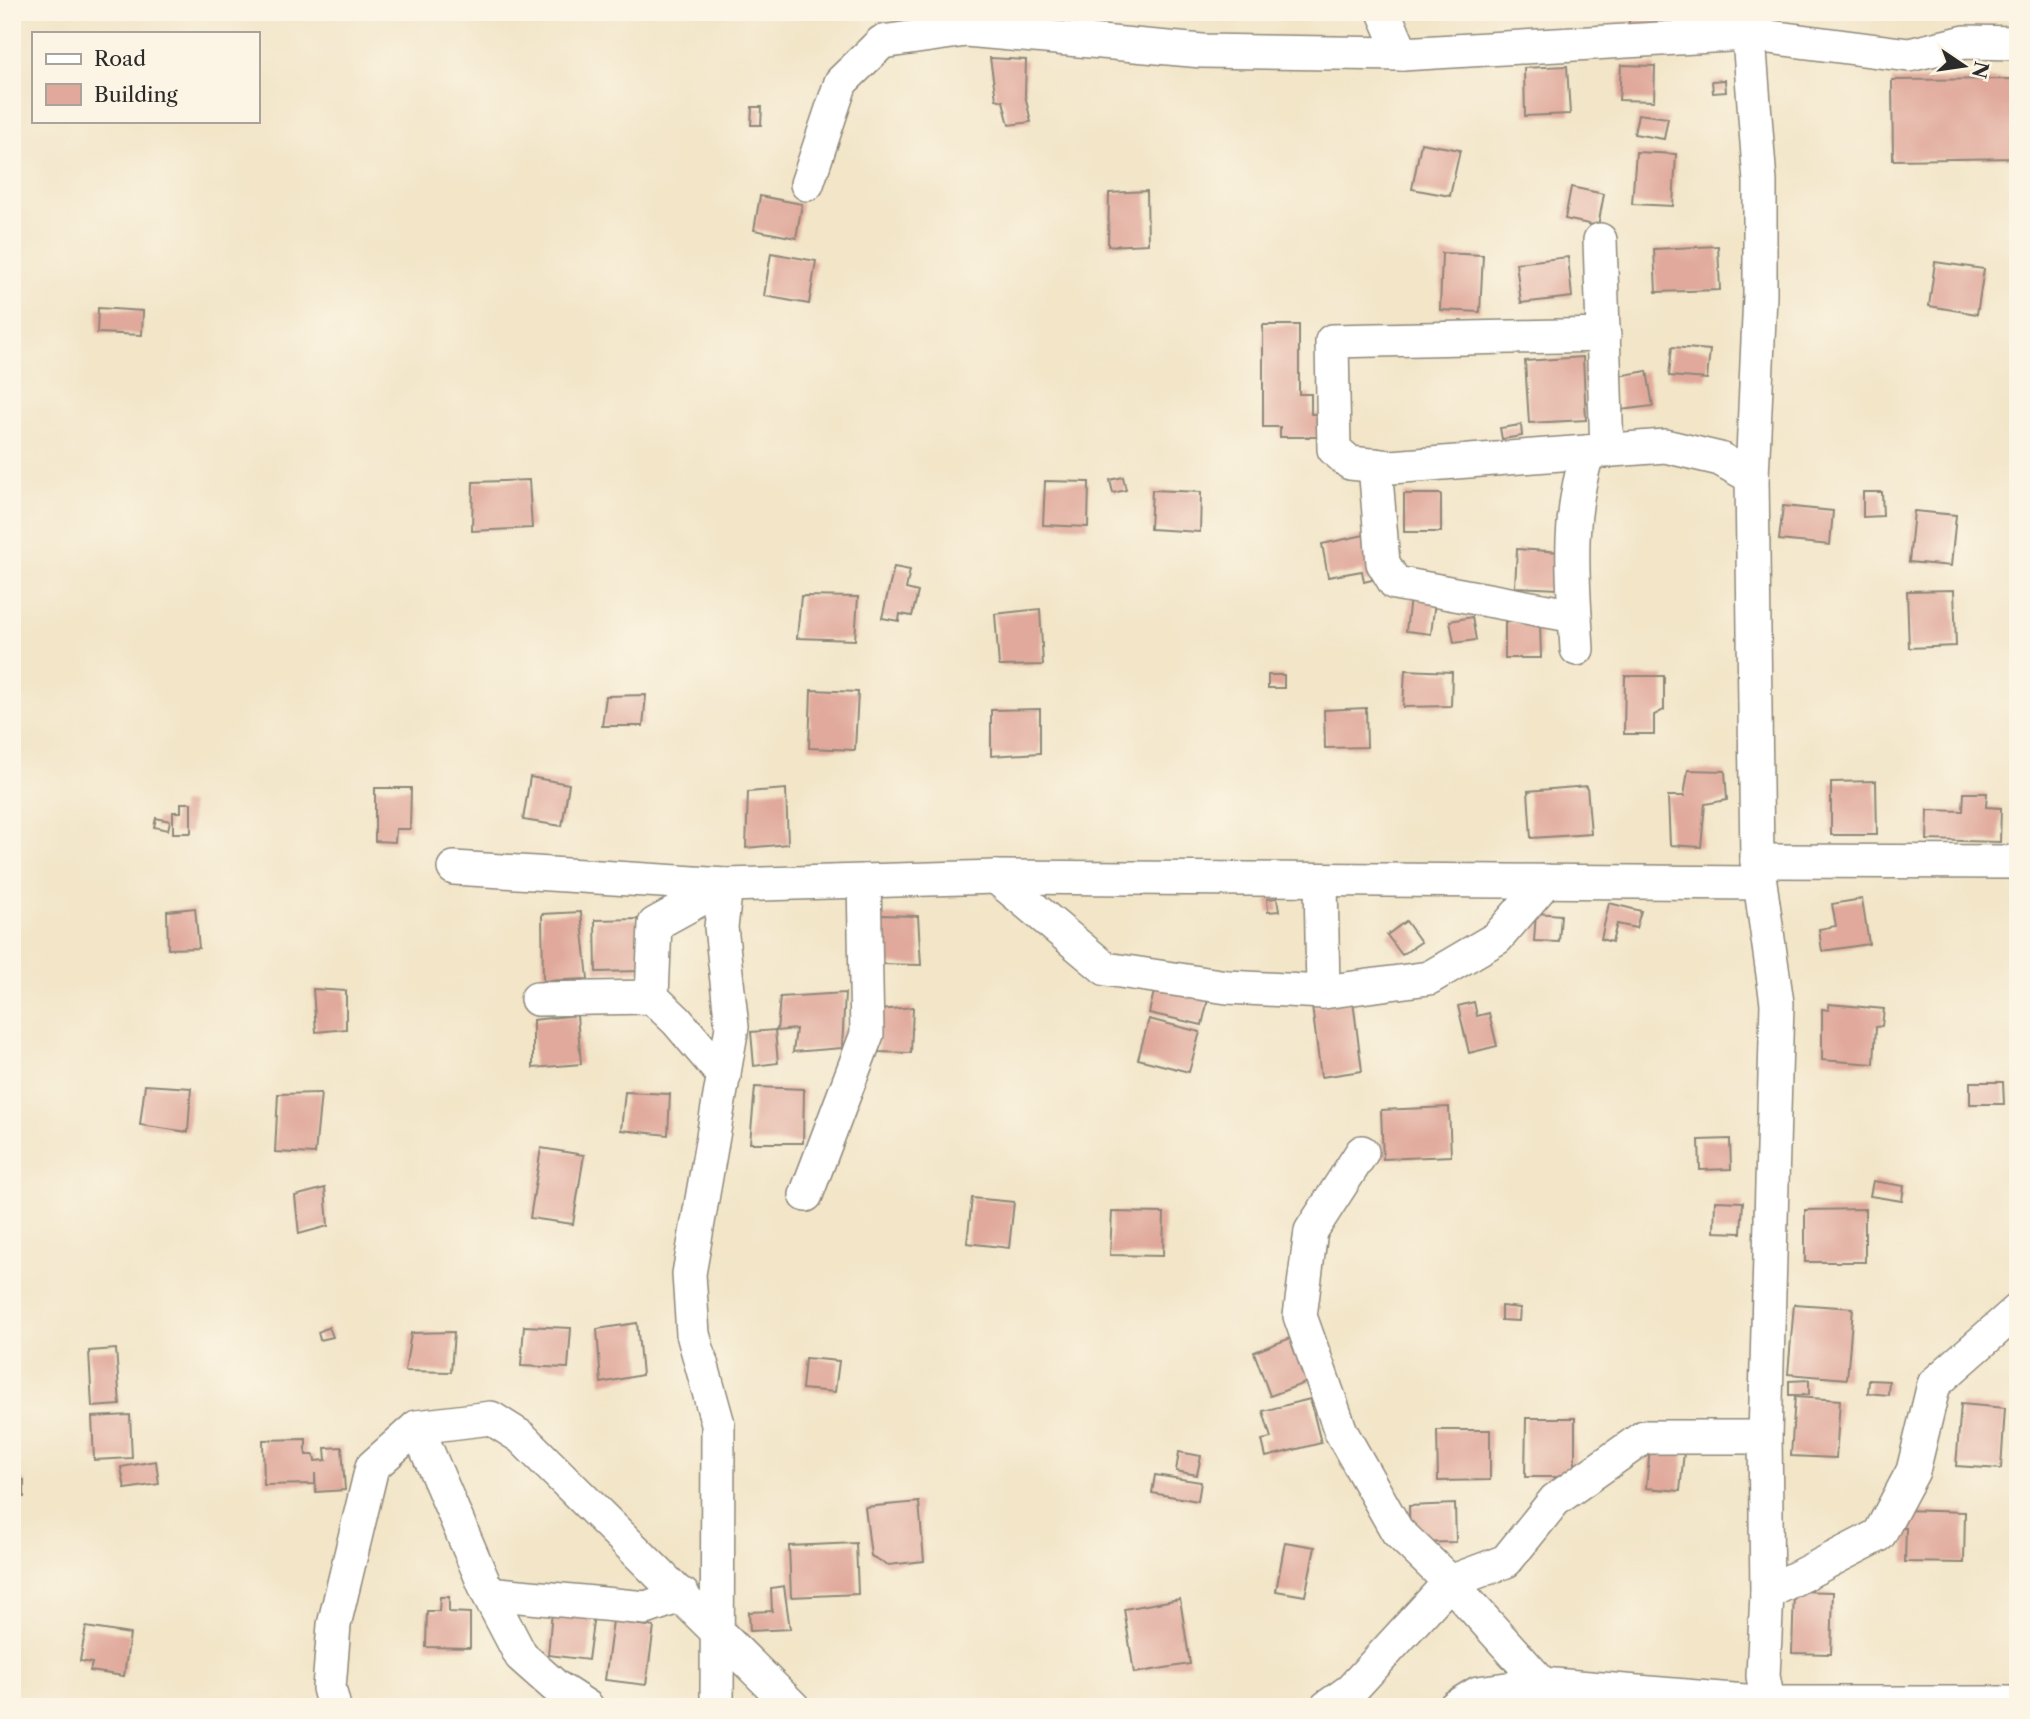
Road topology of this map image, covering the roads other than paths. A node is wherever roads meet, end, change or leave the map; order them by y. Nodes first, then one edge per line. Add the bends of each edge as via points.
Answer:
1 (1384, 12) edge
2 (1747, 23) edge
3 (2018, 43) edge
4 (1402, 54) junction
5 (807, 184) dead end
6 (1600, 240) dead end
7 (1604, 335) junction
8 (1597, 452) junction
9 (1375, 465) junction
10 (1752, 477) junction
11 (1575, 616) junction
12 (1577, 649) dead end
13 (2018, 865) edge
14 (454, 868) dead end
15 (1757, 872) junction
16 (996, 877) junction
17 (1321, 880) junction
18 (864, 881) junction
19 (1546, 881) junction
20 (726, 885) junction
21 (1323, 992) junction
22 (652, 997) junction
23 (537, 999) dead end
24 (724, 1076) junction
25 (1362, 1152) dead end
26 (806, 1195) dead end
27 (2018, 1310) edge
28 (417, 1427) junction
29 (1765, 1437) junction
30 (1450, 1583) junction
31 (488, 1593) junction
32 (1767, 1593) junction
33 (683, 1595) junction
34 (716, 1628) junction
35 (1550, 1692) edge
36 (552, 1697) edge
37 (2018, 1703) edge
38 (1769, 1705) edge
39 (334, 1707) edge
40 (587, 1707) edge
41 (717, 1707) edge
42 (793, 1707) edge
43 (1327, 1707) edge
44 (1455, 1707) edge

1 - 4 street
2 - 3 street via 1909,55 1965,42
2 - 4 street
2 - 10 street via 1760,182
4 - 5 street via 1202,51 965,30 882,42 841,82
6 - 7 street
7 - 8 street
7 - 9 street via 1332,341 1334,449 1349,463
8 - 9 street
8 - 10 street via 1665,446 1720,458
8 - 11 street via 1576,490 1570,543
9 - 11 street via 1383,563 1395,583
10 - 15 street
11 - 12 street
13 - 15 street
14 - 20 street
15 - 19 street
15 - 29 street via 1777,1003
16 - 17 street
16 - 18 street
16 - 21 street via 1106,969 1227,987
17 - 19 street
17 - 21 street
18 - 20 street
18 - 26 street via 866,1034
19 - 21 street via 1497,937 1429,978
20 - 22 street via 654,924
20 - 24 street via 721,927 732,1027
22 - 23 street
22 - 24 street
24 - 34 street via 688,1274 693,1334 718,1424
25 - 30 street via 1311,1231 1300,1316 1341,1432 1397,1531
27 - 32 street via 1934,1384 1913,1471 1879,1535
28 - 31 street
28 - 33 street via 491,1418 521,1437
28 - 39 street via 372,1466 334,1625 329,1688
29 - 30 street via 1644,1437 1555,1500 1506,1560
29 - 32 street
30 - 35 street
30 - 43 street via 1351,1690
31 - 33 street via 646,1608
31 - 36 street via 522,1656
32 - 38 street via 1763,1676
33 - 34 street
34 - 41 street
34 - 42 street
35 - 38 street
35 - 44 street via 1478,1693
36 - 40 street
37 - 38 street

